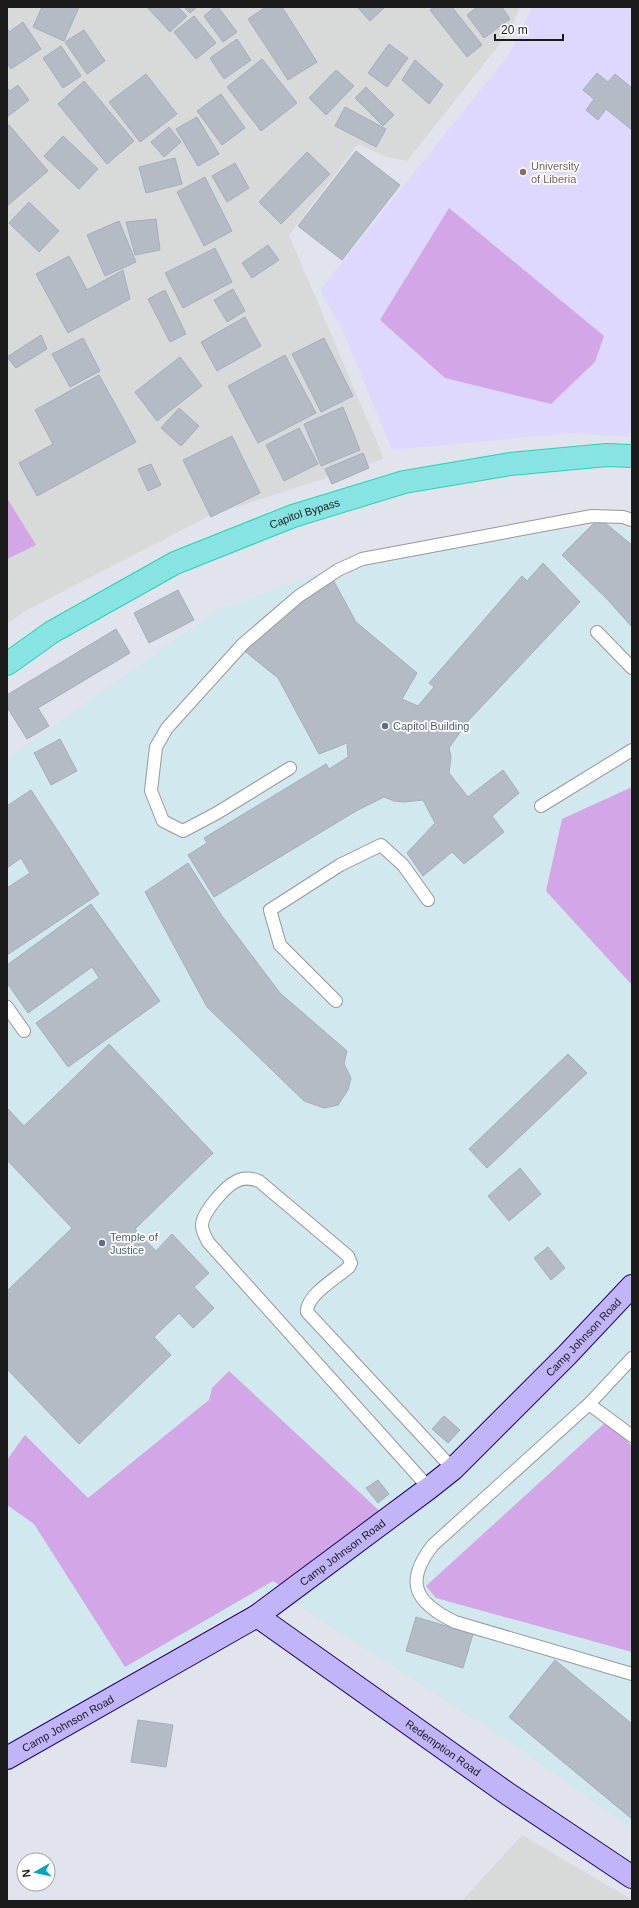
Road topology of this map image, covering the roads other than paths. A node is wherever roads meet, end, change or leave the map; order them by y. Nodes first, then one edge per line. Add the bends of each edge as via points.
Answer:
1 (632, 456) edge
2 (632, 520) edge
3 (597, 632) dead end
4 (7, 664) edge
5 (632, 668) edge
6 (632, 750) edge
7 (290, 768) dead end
8 (541, 806) dead end
9 (428, 900) dead end
10 (336, 1001) dead end
11 (7, 1007) edge
12 (24, 1031) dead end
13 (632, 1286) edge
14 (632, 1358) edge
15 (589, 1404) junction
16 (632, 1436) edge
17 (453, 1469) junction
18 (429, 1488) junction
19 (257, 1616) junction
20 (632, 1674) edge
21 (7, 1758) edge
22 (632, 1877) edge

1 - 4 highway, Capitol Bypass via 607,455 510,464 404,482 293,516 175,563 52,632
2 - 7 lane via 623,517 592,516 362,559 338,570 299,596 243,644 167,728 156,747 151,791 163,821 183,831
3 - 5 lane
6 - 8 lane
9 - 10 lane via 403,865 381,845 340,865 270,910 280,945
11 - 12 lane
13 - 17 main road, Camp Johnson Road
14 - 15 lane
15 - 16 lane
15 - 20 lane via 433,1545 422,1560 417,1577 418,1591 423,1601 435,1612 456,1622
17 - 18 main road, Camp Johnson Road
17 - 18 lane via 307,1312 307,1306 312,1298 349,1267 351,1263 348,1256 259,1181 247,1178 234,1182 204,1215 203,1233 208,1242
18 - 19 main road, Camp Johnson Road
19 - 21 main road, Camp Johnson Road
19 - 22 main road, Redemption Road via 508,1794

